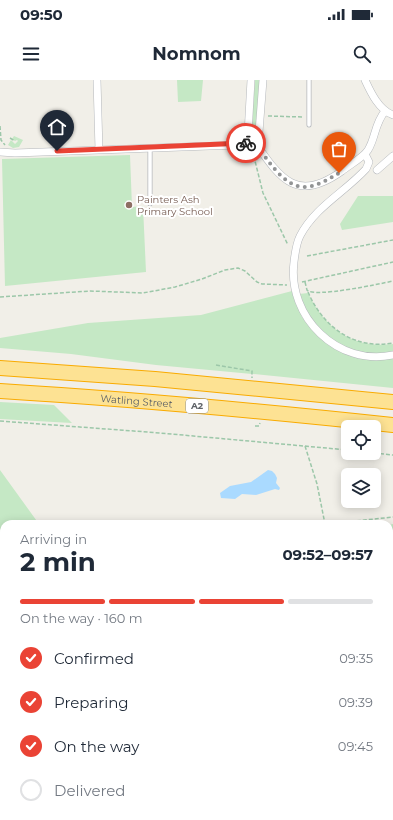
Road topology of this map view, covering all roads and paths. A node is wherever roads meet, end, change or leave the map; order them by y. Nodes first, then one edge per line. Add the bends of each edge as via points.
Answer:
1 (97, 80) edge
2 (251, 80) edge
3 (263, 80) edge
4 (309, 80) edge
5 (365, 80) edge
6 (385, 111) junction
7 (393, 115) edge
8 (260, 116) junction
9 (309, 117) junction
10 (309, 125) dead end
11 (0, 126) edge
12 (10, 138) dead end
13 (254, 141) junction
14 (15, 142) dead end
15 (243, 143) junction
16 (8, 148) dead end
17 (150, 148) junction
18 (99, 150) junction
19 (0, 152) edge
20 (365, 154) junction
21 (393, 156) edge
22 (377, 170) dead end
23 (150, 204) dead end
24 (393, 240) edge
25 (291, 249) dead end
26 (306, 256) dead end
27 (393, 262) edge
28 (393, 281) edge
29 (305, 282) junction
30 (294, 284) junction
31 (308, 292) dead end
32 (0, 297) edge
33 (393, 343) edge
34 (393, 355) edge
35 (216, 365) dead end
36 (0, 368) edge
37 (251, 388) junction
38 (0, 391) edge
39 (393, 402) edge
40 (0, 420) edge
41 (393, 425) edge
42 (305, 446) junction
43 (341, 449) edge
44 (381, 454) edge
45 (393, 455) edge
46 (393, 517) edge
47 (325, 520) edge
48 (364, 520) edge

1 - 18 street
2 - 15 street via 248,134
3 - 8 street
4 - 9 lane
5 - 6 street
6 - 7 street
6 - 20 street via 377,123
8 - 9 path
8 - 13 street via 259,133
9 - 10 lane
11 - 16 path via 2,142
12 - 14 path
13 - 15 street
13 - 20 street via 281,176 300,187 314,185 333,176
15 - 17 street
15 - 25 path via 255,161 263,193
17 - 18 street
17 - 23 lane
18 - 19 street
20 - 30 street via 369,162 366,169 322,209 300,235 294,256
21 - 22 street
24 - 26 path
27 - 29 path
28 - 29 path via 339,292 311,292 307,290
29 - 30 path
30 - 32 path via 257,282 238,268 175,287 143,292 90,291
30 - 34 street via 302,311 321,335 358,355 376,358
31 - 33 path via 329,324 344,335 367,343
35 - 37 path via 252,371
36 - 37 highway, A2
37 - 39 highway, A2
38 - 41 highway, Watling Street / A2 via 112,398
40 - 42 path
42 - 43 path
42 - 47 path via 318,484
44 - 45 path
46 - 48 path

